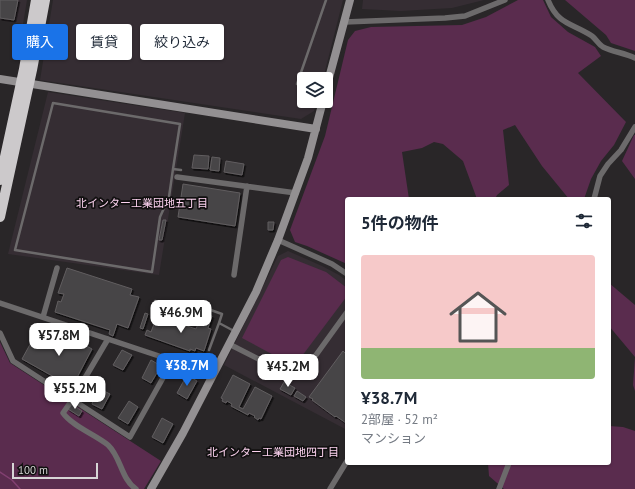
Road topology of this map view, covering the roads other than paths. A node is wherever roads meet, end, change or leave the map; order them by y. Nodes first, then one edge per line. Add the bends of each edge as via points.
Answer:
1 (36, 0) edge
2 (45, 0) edge
3 (326, 0) edge
4 (350, 0) edge
5 (505, 0) edge
6 (548, 0) edge
7 (345, 22) junction
8 (635, 58) edge
9 (28, 70) junction
10 (301, 72) edge
11 (331, 72) edge
12 (0, 79) edge
13 (22, 100) junction
14 (321, 108) edge
15 (14, 114) junction
16 (635, 127) edge
17 (316, 129) junction
18 (0, 158) edge
19 (173, 169) junction
20 (181, 170) dead end
21 (177, 177) dead end
22 (0, 180) edge
23 (247, 186) junction
24 (296, 193) junction
25 (595, 197) edge
26 (0, 217) edge
27 (278, 240) junction
28 (57, 268) dead end
29 (345, 273) edge
30 (234, 275) dead end
31 (155, 301) dead end
32 (0, 303) edge
33 (345, 315) edge
34 (43, 317) junction
35 (219, 323) junction
36 (235, 331) junction
37 (0, 333) edge
38 (108, 338) junction
39 (229, 344) junction
40 (209, 350) dead end
41 (173, 360) junction
42 (213, 374) junction
43 (72, 400) junction
44 (345, 464) edge
45 (508, 465) edge
46 (136, 489) edge
47 (151, 489) edge
48 (330, 489) edge
49 (499, 489) edge

1 - 9 highway
2 - 9 highway
3 - 10 lane
4 - 7 street
5 - 7 street via 465,16
6 - 8 street via 558,17 568,24 582,30 602,46
7 - 11 street
9 - 13 highway
12 - 17 street
13 - 15 highway
13 - 26 highway
14 - 17 street
15 - 18 highway
15 - 22 highway
16 - 25 street via 622,150 600,176
17 - 24 street
19 - 19 lane via 180,124 53,103 15,250 152,272 160,217 169,197
19 - 20 lane
21 - 23 street
23 - 24 street
23 - 30 street
24 - 27 street
27 - 29 street via 332,264
27 - 36 street via 256,292
28 - 34 street
31 - 35 lane via 205,308 222,314
32 - 34 street
33 - 39 street via 303,373 280,370
34 - 38 street
35 - 36 lane
35 - 40 lane
36 - 39 street
37 - 43 street via 13,361
38 - 41 street
38 - 43 street
39 - 42 street
41 - 42 street
41 - 43 street via 130,437
42 - 47 street
43 - 46 street via 64,415 108,445 128,482
44 - 48 street
45 - 49 street

